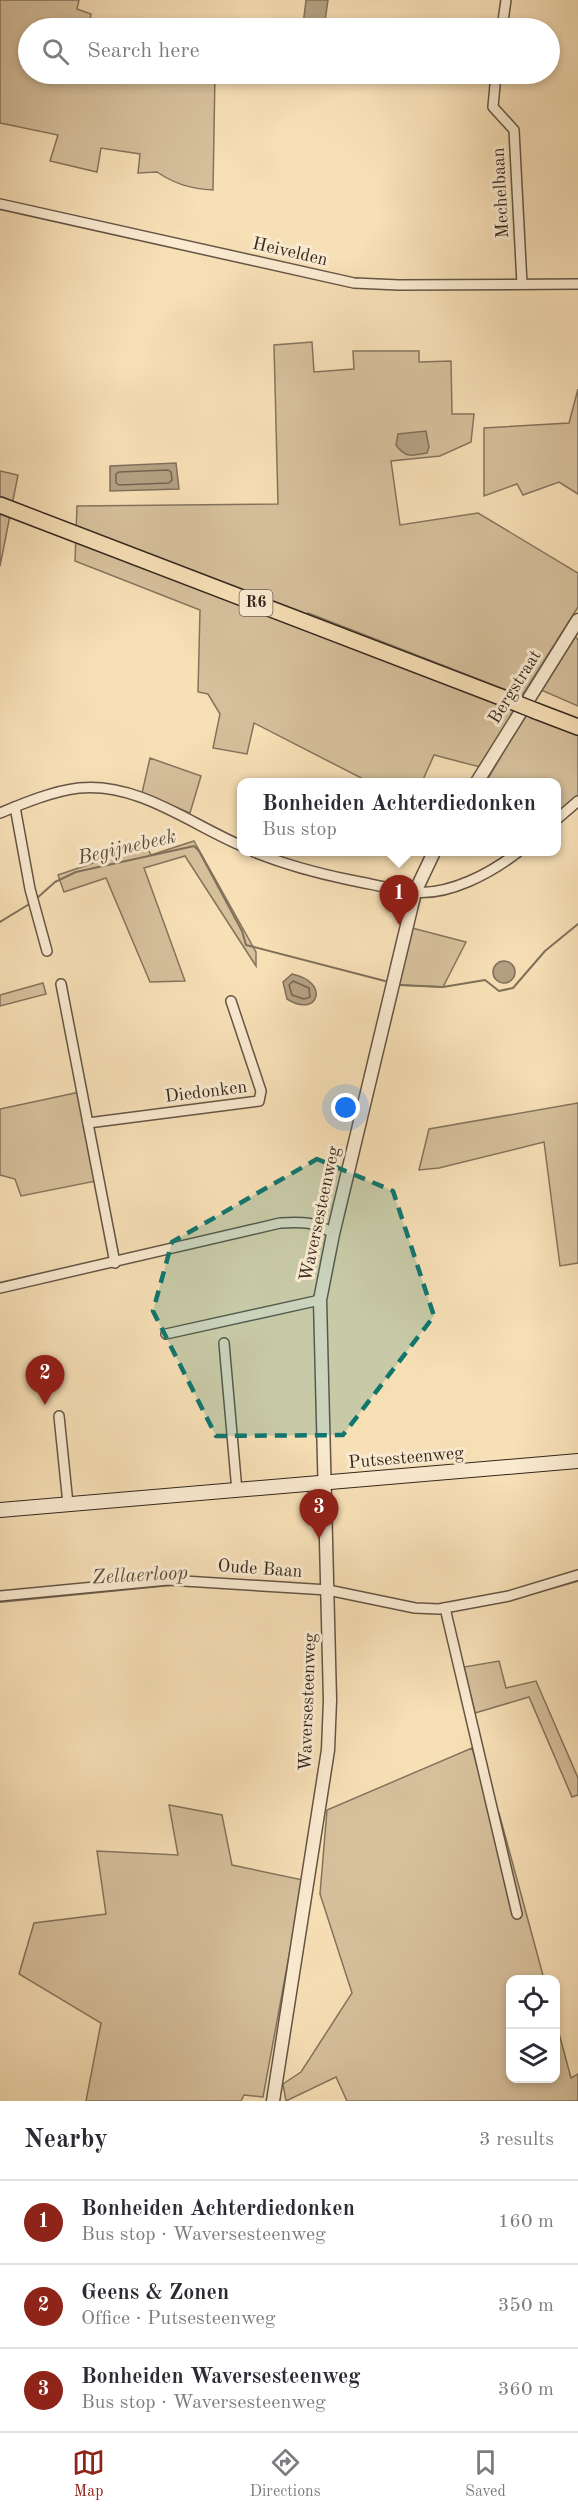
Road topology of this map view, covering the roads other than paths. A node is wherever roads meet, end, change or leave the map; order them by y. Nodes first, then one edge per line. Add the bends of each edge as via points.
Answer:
1 (506, 0) edge
2 (503, 18) edge
3 (495, 84) edge
4 (0, 204) edge
5 (522, 284) junction
6 (578, 284) edge
7 (0, 505) edge
8 (578, 620) edge
9 (578, 727) edge
10 (480, 778) edge
11 (578, 801) edge
12 (15, 807) junction
13 (0, 813) edge
14 (561, 816) edge
15 (237, 844) edge
16 (264, 856) edge
17 (432, 856) edge
18 (512, 856) edge
19 (415, 892) junction
20 (47, 951) dead end
21 (62, 984) dead end
22 (231, 1001) dead end
23 (88, 1123) junction
24 (333, 1234) junction
25 (115, 1263) junction
26 (0, 1288) edge
27 (320, 1300) junction
28 (166, 1334) dead end
29 (224, 1343) dead end
30 (59, 1416) dead end
31 (578, 1461) edge
32 (325, 1483) junction
33 (237, 1491) junction
34 (68, 1504) junction
35 (0, 1510) edge
36 (578, 1575) edge
37 (328, 1590) junction
38 (0, 1596) edge
39 (445, 1608) junction
40 (517, 1914) dead end
41 (273, 2101) edge

1 - 2 street
3 - 5 street, Mechelbaan via 493,107 514,130
4 - 5 street, Heivelden via 354,283
5 - 6 street, Heivelden
7 - 9 main road, R6, bridge
8 - 10 street, Bergstraat
11 - 14 street
12 - 13 street
12 - 15 street via 79,788 115,789
12 - 20 street via 30,889
16 - 19 street via 308,871
17 - 19 street, Waversesteenweg
18 - 19 street via 470,879 445,888
19 - 24 street, Waversesteenweg
21 - 23 street
22 - 23 street, Diedonken via 261,1091 259,1101
23 - 25 street
24 - 25 street via 312,1223 280,1223
24 - 27 street, Waversesteenweg
25 - 26 street
27 - 28 street, Waversesteenweg
27 - 32 street, Waversesteenweg
29 - 33 street
30 - 34 street
31 - 32 main road, Putsesteenweg
32 - 33 main road, Putsesteenweg
32 - 37 street, Waversesteenweg
33 - 34 main road, Putsesteenweg
34 - 35 main road, Putsesteenweg
36 - 39 street, Oude Baan via 509,1596
37 - 38 street, Oude Baan via 168,1580
37 - 39 street, Oude Baan via 416,1608
37 - 41 street, Waversesteenweg via 328,1750
39 - 40 street

